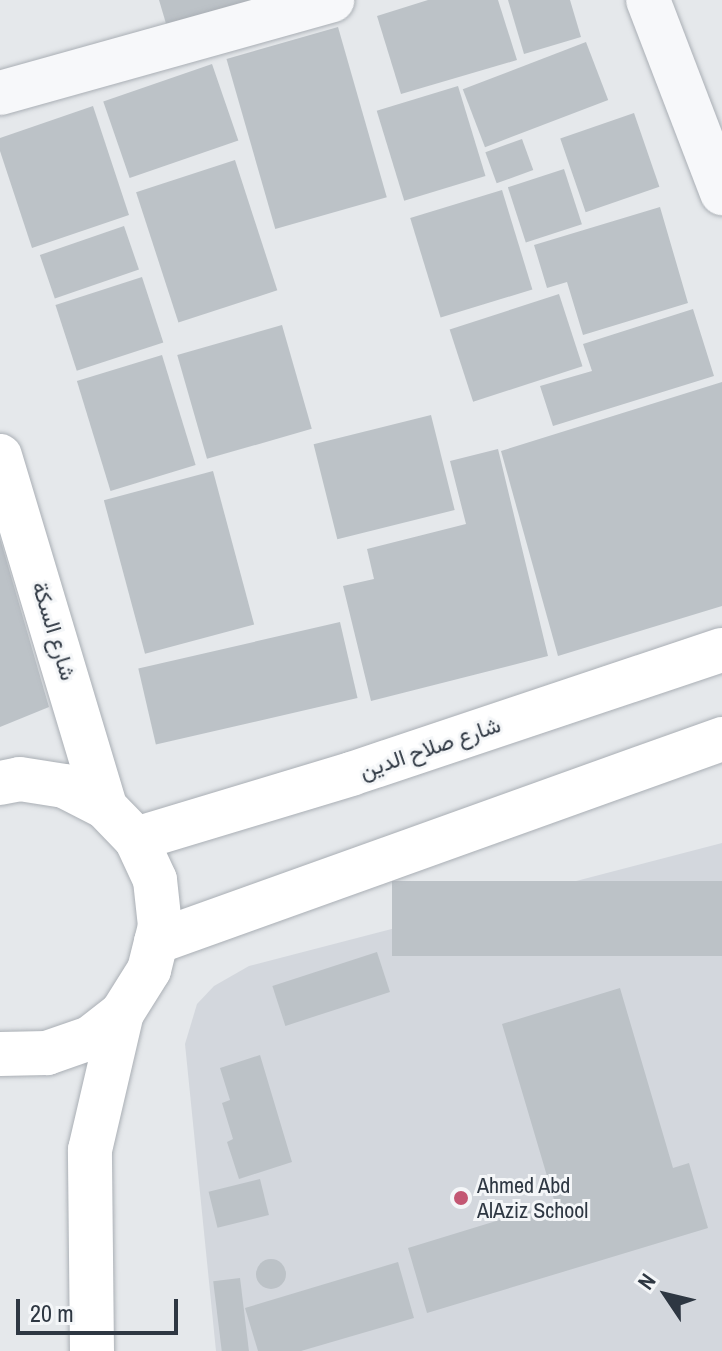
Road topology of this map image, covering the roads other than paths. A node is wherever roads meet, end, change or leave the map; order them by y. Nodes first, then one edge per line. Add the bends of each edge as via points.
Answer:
1 (332, 0) edge
2 (648, 0) edge
3 (0, 93) edge
4 (722, 193) edge
5 (0, 456) edge
6 (722, 650) edge
7 (722, 739) edge
8 (0, 783) edge
9 (105, 807) junction
10 (136, 839) junction
11 (156, 942) junction
12 (122, 1013) junction
13 (0, 1054) edge
14 (92, 1351) edge

1 - 3 street
2 - 4 street
5 - 9 main road, شارع السكة
6 - 10 main road, شارع صلاح الدين via 351,774
7 - 11 main road
8 - 9 main road via 20,779 64,786
9 - 10 main road
10 - 11 main road via 155,880 160,926
11 - 12 main road via 149,970
12 - 13 main road via 90,1038 47,1053
12 - 14 main road via 90,1150

